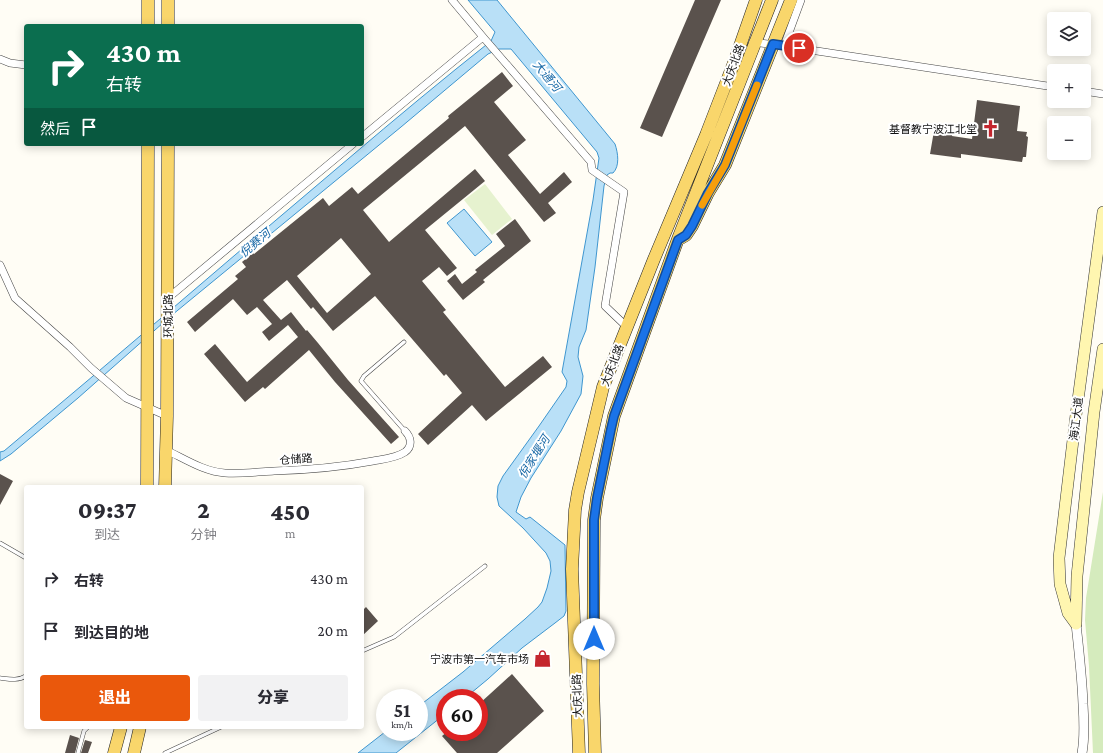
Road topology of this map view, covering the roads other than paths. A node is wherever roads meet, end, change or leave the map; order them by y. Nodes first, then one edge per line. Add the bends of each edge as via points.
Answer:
1 (148, 0) edge
2 (168, 0) edge
3 (452, 0) edge
4 (756, 0) edge
5 (772, 0) edge
6 (791, 0) edge
7 (801, 0) edge
8 (148, 24) edge
9 (168, 24) edge
10 (483, 37) junction
11 (741, 41) junction
12 (755, 42) junction
13 (779, 45) junction
14 (0, 59) edge
15 (24, 66) edge
16 (1047, 85) edge
17 (1091, 92) edge
18 (1103, 94) edge
19 (364, 135) edge
20 (148, 146) edge
21 (168, 146) edge
22 (351, 146) edge
23 (1103, 212) edge
24 (678, 240) junction
25 (0, 265) edge
26 (168, 298) junction
27 (627, 327) junction
28 (404, 342) dead end
29 (1103, 349) edge
30 (147, 407) junction
31 (167, 416) junction
32 (405, 431) joint
33 (166, 450) junction
34 (147, 485) edge
35 (165, 485) edge
36 (0, 543) edge
37 (24, 556) edge
38 (485, 566) dead end
39 (1076, 624) junction
40 (364, 649) edge
41 (0, 678) edge
42 (24, 678) edge
43 (86, 729) edge
44 (120, 729) edge
45 (140, 729) edge
46 (217, 729) edge
47 (78, 753) edge
48 (114, 753) edge
49 (135, 753) edge
50 (165, 753) edge
51 (579, 753) edge
52 (595, 753) edge
53 (1082, 753) edge

1 - 8 main road
2 - 9 main road
3 - 10 street
4 - 11 main road, 大庆北路
5 - 12 main road, 大庆北路
6 - 13 main road, 大庆北路
7 - 13 street
10 - 19 street
10 - 27 street via 591,162 592,170 624,192 605,306
11 - 12 street
11 - 27 main road, 大庆北路 via 706,135
12 - 13 street
12 - 24 main road, 大庆北路
13 - 16 street
13 - 24 main road, 大庆北路 via 725,165 692,226 686,235
14 - 15 street
17 - 18 street
20 - 30 main road, 环城北路
21 - 26 main road, 环城北路
22 - 26 street
23 - 39 main road, 海江大道 via 1059,558 1060,584 1068,613
24 - 52 main road, 大庆北路 via 614,416 597,498 594,520
25 - 30 street via 15,298 126,398
26 - 31 main road, 环城北路
27 - 51 main road, 大庆北路 via 603,387 575,510 572,569
28 - 32 lane via 361,381
29 - 39 main road, 海江大道 via 1077,576
30 - 31 street
30 - 34 main road, 环城北路
31 - 33 main road, 环城北路
32 - 33 street, 仓储路 via 411,439 410,446 394,457 311,470 224,473 202,467
33 - 35 main road, 环城北路
36 - 37 lane
38 - 40 lane via 394,637
39 - 53 street, 海江大道 via 1084,722
41 - 42 lane
43 - 47 lane
44 - 48 main road
45 - 49 main road
46 - 50 lane

